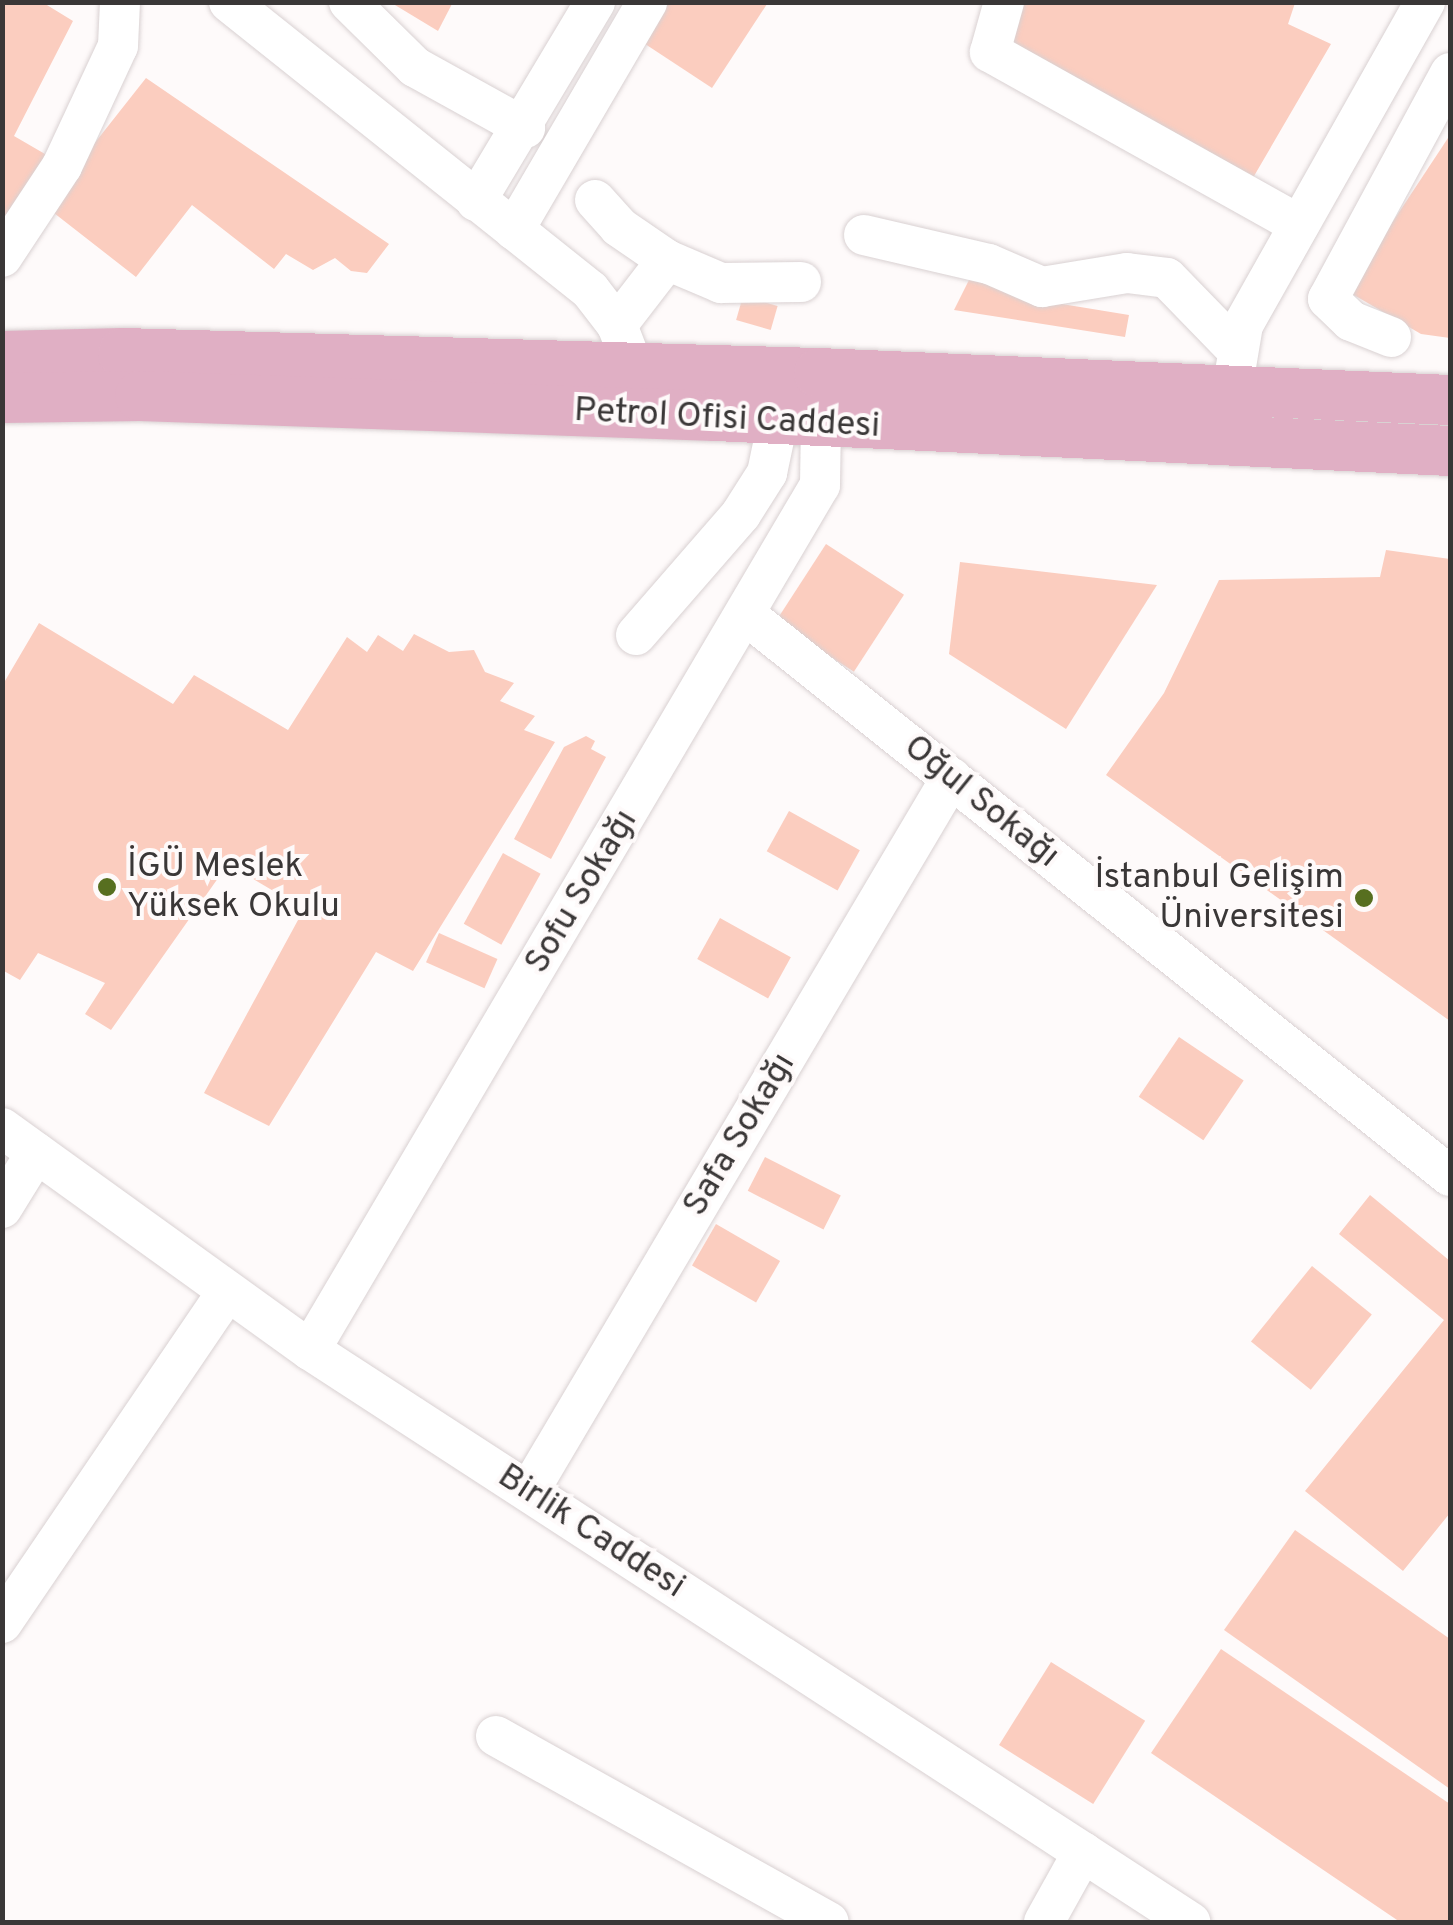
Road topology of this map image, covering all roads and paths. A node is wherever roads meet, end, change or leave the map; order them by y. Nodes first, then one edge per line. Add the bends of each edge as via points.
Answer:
1 (120, 2) edge
2 (229, 2) edge
3 (349, 2) edge
4 (595, 2) edge
5 (648, 2) edge
6 (1004, 2) edge
7 (1424, 2) edge
8 (1450, 73) edge
9 (525, 128) junction
10 (595, 200) dead end
11 (476, 201) junction
12 (1299, 225) junction
13 (514, 230) junction
14 (864, 235) dead end
15 (2, 257) edge
16 (667, 260) junction
17 (802, 282) dead end
18 (1264, 288) junction
19 (1328, 298) junction
20 (1390, 337) dead end
21 (625, 347) junction
22 (2, 356) edge
23 (1234, 370) junction
24 (819, 373) junction
25 (2, 398) edge
26 (1450, 400) edge
27 (799, 422) junction
28 (1450, 450) edge
29 (746, 615) junction
30 (636, 636) dead end
31 (951, 778) junction
32 (2, 1128) edge
33 (36, 1153) junction
34 (1450, 1176) edge
35 (2, 1208) edge
36 (227, 1292) junction
37 (310, 1350) junction
38 (529, 1491) junction
39 (2, 1623) edge
40 (496, 1736) dead end
41 (1083, 1852) junction
42 (828, 1922) edge
43 (1044, 1922) edge
44 (1190, 1922) edge

1 - 15 street via 118,46 62,166
2 - 11 street
3 - 9 street via 416,67
4 - 9 street
5 - 13 street
6 - 12 street via 990,52
7 - 12 street
8 - 19 street
9 - 11 street
10 - 16 street
11 - 13 street
12 - 18 street
13 - 21 street via 590,290
14 - 23 street via 989,264 1042,287 1127,273 1167,278
16 - 17 street via 721,283
16 - 21 street
18 - 19 street
18 - 23 street
19 - 20 street via 1351,321
21 - 22 main road, Petrol Ofisi Caddesi
21 - 24 main road, Petrol Ofisi Caddesi
23 - 24 main road, Petrol Ofisi Caddesi
23 - 26 main road, Petrol Ofisi Caddesi
24 - 27 main road
25 - 27 main road, Petrol Ofisi Caddesi via 195,397
27 - 28 main road, Petrol Ofisi Caddesi
27 - 29 street, Sofu Sokağı via 820,485
27 - 30 street via 741,514
29 - 31 street, Oğul Sokağı
29 - 37 street, Sofu Sokağı
31 - 34 street, Oğul Sokağı
31 - 38 street, Safa Sokağı
32 - 33 street, Birlik Caddesi
33 - 35 street
33 - 36 street, Birlik Caddesi
36 - 37 street, Birlik Caddesi
36 - 39 street
37 - 38 street, Birlik Caddesi
38 - 41 street, Birlik Caddesi
40 - 42 street
41 - 43 street
41 - 44 street, Birlik Caddesi

